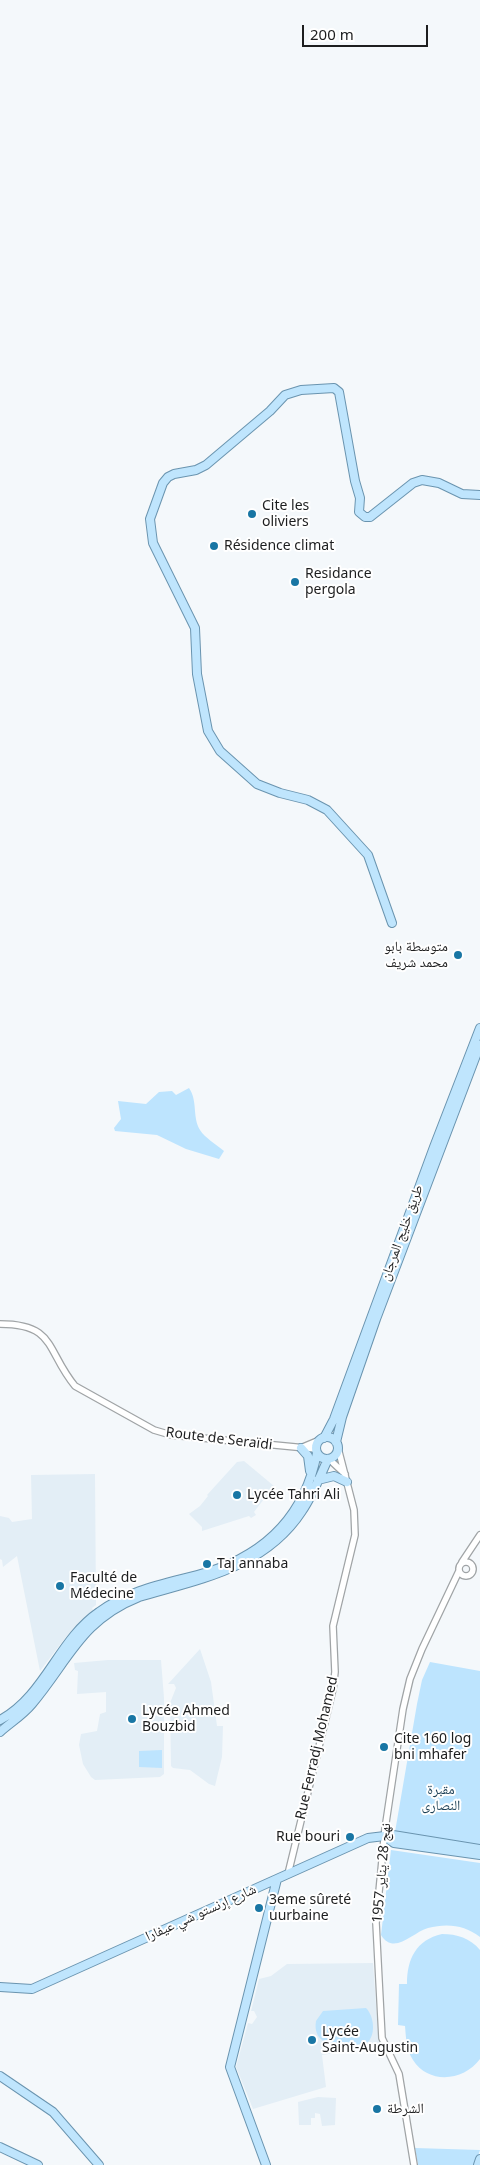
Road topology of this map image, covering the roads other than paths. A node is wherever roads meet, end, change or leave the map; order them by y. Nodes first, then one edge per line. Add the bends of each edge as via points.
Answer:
1 (480, 495) edge
2 (392, 923) dead end
3 (480, 1028) edge
4 (480, 1045) edge
5 (0, 1324) edge
6 (323, 1438) junction
7 (337, 1445) junction
8 (301, 1448) junction
9 (317, 1451) junction
10 (328, 1459) junction
11 (346, 1478) junction
12 (318, 1480) junction
13 (309, 1482) junction
14 (480, 1535) edge
15 (475, 1544) junction
16 (462, 1562) junction
17 (471, 1564) junction
18 (459, 1571) junction
19 (467, 1576) junction
20 (453, 1587) junction
21 (0, 1720) edge
22 (0, 1732) edge
23 (385, 1837) junction
24 (448, 1847) junction
25 (480, 1849) edge
26 (480, 1855) edge
27 (288, 1874) junction
28 (277, 1879) junction
29 (0, 1987) edge
30 (0, 2076) edge
31 (0, 2147) edge
32 (480, 2159) edge
33 (38, 2165) edge
34 (99, 2165) edge
35 (266, 2165) edge
36 (414, 2165) edge
37 (478, 2165) edge

1 - 2 main road via 462,494 422,480 413,483 370,516 362,515 339,392 325,387 285,395 206,465 168,477 150,519 154,543 195,628 197,674 212,741 257,784 308,800 327,810 368,855
3 - 6 main road, طريق خليج المرجان via 334,1418
4 - 7 main road, طريق خليج المرجان via 376,1319 342,1417
5 - 8 street, Route de Seraïdi via 18,1324 34,1329 45,1338 75,1386 154,1430 170,1435
6 - 7 main road via 331,1438
6 - 8 street
6 - 9 main road via 317,1443
7 - 10 main road via 336,1455
7 - 11 street, Rue Ferradj Mohamed
8 - 9 street, Route de Seraïdi
8 - 13 main road via 310,1464
9 - 10 main road via 321,1458
9 - 13 main road
10 - 11 street
10 - 12 main road
11 - 12 main road via 334,1476
11 - 27 street, Rue Ferradj Mohamed via 354,1510 354,1535 333,1626 334,1680
12 - 22 main road via 293,1523 254,1558 210,1577 125,1602 103,1616 77,1642 30,1706
13 - 21 main road via 289,1520 251,1553 209,1571 138,1591 97,1612 69,1641 24,1703
14 - 15 street
15 - 16 street
15 - 17 street
16 - 17 street
16 - 18 street
17 - 19 street via 472,1571
18 - 19 street
18 - 20 street, نهج 28 يناير 1957
19 - 20 street, نهج 28 يناير 1957
20 - 23 street, نهج 28 يناير 1957 via 410,1679 398,1736
23 - 24 main road, شارع إرنستو شي عيفارا via 393,1835
23 - 27 main road, شارع إرنستو شي عيفارا via 368,1838
23 - 36 street, نهج 28 يناير 1957 via 376,1923 382,2038 399,2074
24 - 25 main road, شارع إرنستو شي عيفارا
24 - 26 main road, شارع إرنستو شي عيفارا
27 - 28 main road, شارع إرنستو شي عيفارا
28 - 29 main road, شارع إرنستو شي عيفارا via 32,1989
28 - 35 main road via 230,2067
30 - 34 main road via 53,2112
31 - 33 main road
32 - 37 main road

